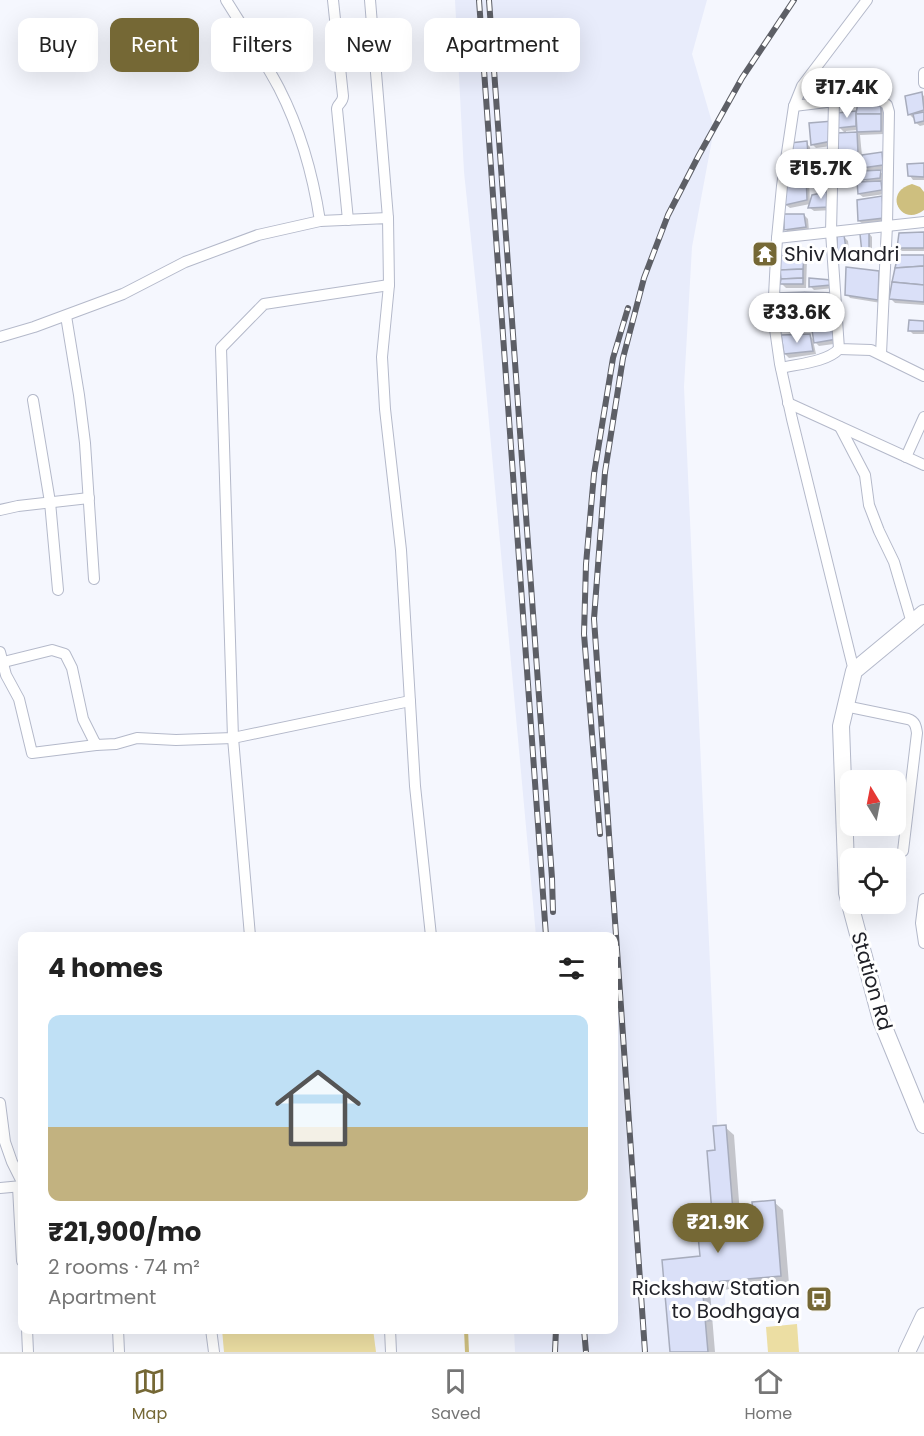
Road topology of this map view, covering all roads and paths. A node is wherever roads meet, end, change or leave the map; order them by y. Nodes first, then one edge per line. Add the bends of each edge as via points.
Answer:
1 (226, 0) edge
2 (333, 0) edge
3 (370, 0) edge
4 (867, 0) edge
5 (924, 73) edge
6 (924, 83) edge
7 (834, 101) junction
8 (794, 106) junction
9 (388, 218) junction
10 (348, 220) junction
11 (320, 221) junction
12 (924, 222) edge
13 (887, 225) junction
14 (831, 232) junction
15 (777, 238) junction
16 (389, 285) junction
17 (66, 316) junction
18 (0, 337) edge
19 (839, 349) junction
20 (881, 354) junction
21 (781, 368) junction
22 (924, 376) edge
23 (33, 400) dead end
24 (788, 403) junction
25 (924, 417) edge
26 (840, 427) junction
27 (906, 457) junction
28 (924, 465) edge
29 (89, 498) junction
30 (50, 502) junction
31 (0, 510) edge
32 (94, 579) dead end
33 (58, 590) dead end
34 (918, 618) edge
35 (1, 659) edge
36 (854, 671) junction
37 (410, 701) junction
38 (845, 706) junction
39 (919, 720) edge
40 (232, 738) junction
41 (96, 745) junction
42 (903, 848) edge
43 (924, 899) edge
44 (250, 932) edge
45 (431, 932) edge
46 (924, 943) edge
47 (0, 1103) edge
48 (924, 1125) edge
49 (18, 1177) edge
50 (18, 1185) edge
51 (0, 1188) edge
52 (924, 1316) edge
53 (27, 1334) edge
54 (117, 1334) edge
55 (212, 1334) edge
56 (390, 1334) edge
57 (28, 1352) edge
58 (119, 1352) edge
59 (214, 1352) edge
60 (391, 1352) edge
61 (907, 1352) edge

1 - 11 street via 279,88 298,132
2 - 10 street via 343,96 337,110
3 - 9 street
4 - 8 street via 802,86
5 - 6 street
7 - 8 street
7 - 13 street via 876,96 887,105
7 - 14 street
8 - 15 street
9 - 10 street
9 - 16 street
10 - 11 street
11 - 17 street via 214,250 123,294
12 - 13 street
13 - 14 street
13 - 20 street
14 - 15 street
14 - 19 street
15 - 21 street via 773,315
16 - 37 street via 382,367
16 - 40 street via 264,304 221,348
17 - 18 street
17 - 29 street
19 - 20 street
19 - 21 street via 824,358
20 - 22 street
21 - 24 street
23 - 30 street
24 - 26 street
24 - 36 street
25 - 27 street
26 - 27 street
26 - 34 street via 865,475 869,505
27 - 28 street
29 - 30 street
29 - 32 street
30 - 31 street
30 - 33 street
34 - 36 street
35 - 41 street via 52,650 65,654 72,668 83,719
35 - 41 street via 19,699 32,753
36 - 38 street, Station Rd
37 - 40 street
37 - 45 street
38 - 39 street
38 - 48 street, Station Rd via 841,726 847,893 881,1020
39 - 42 street
40 - 41 street via 137,738
40 - 44 street
43 - 46 street
47 - 49 street via 4,1142
50 - 51 street
52 - 61 street
53 - 57 street
54 - 58 street
55 - 59 street
56 - 60 street

